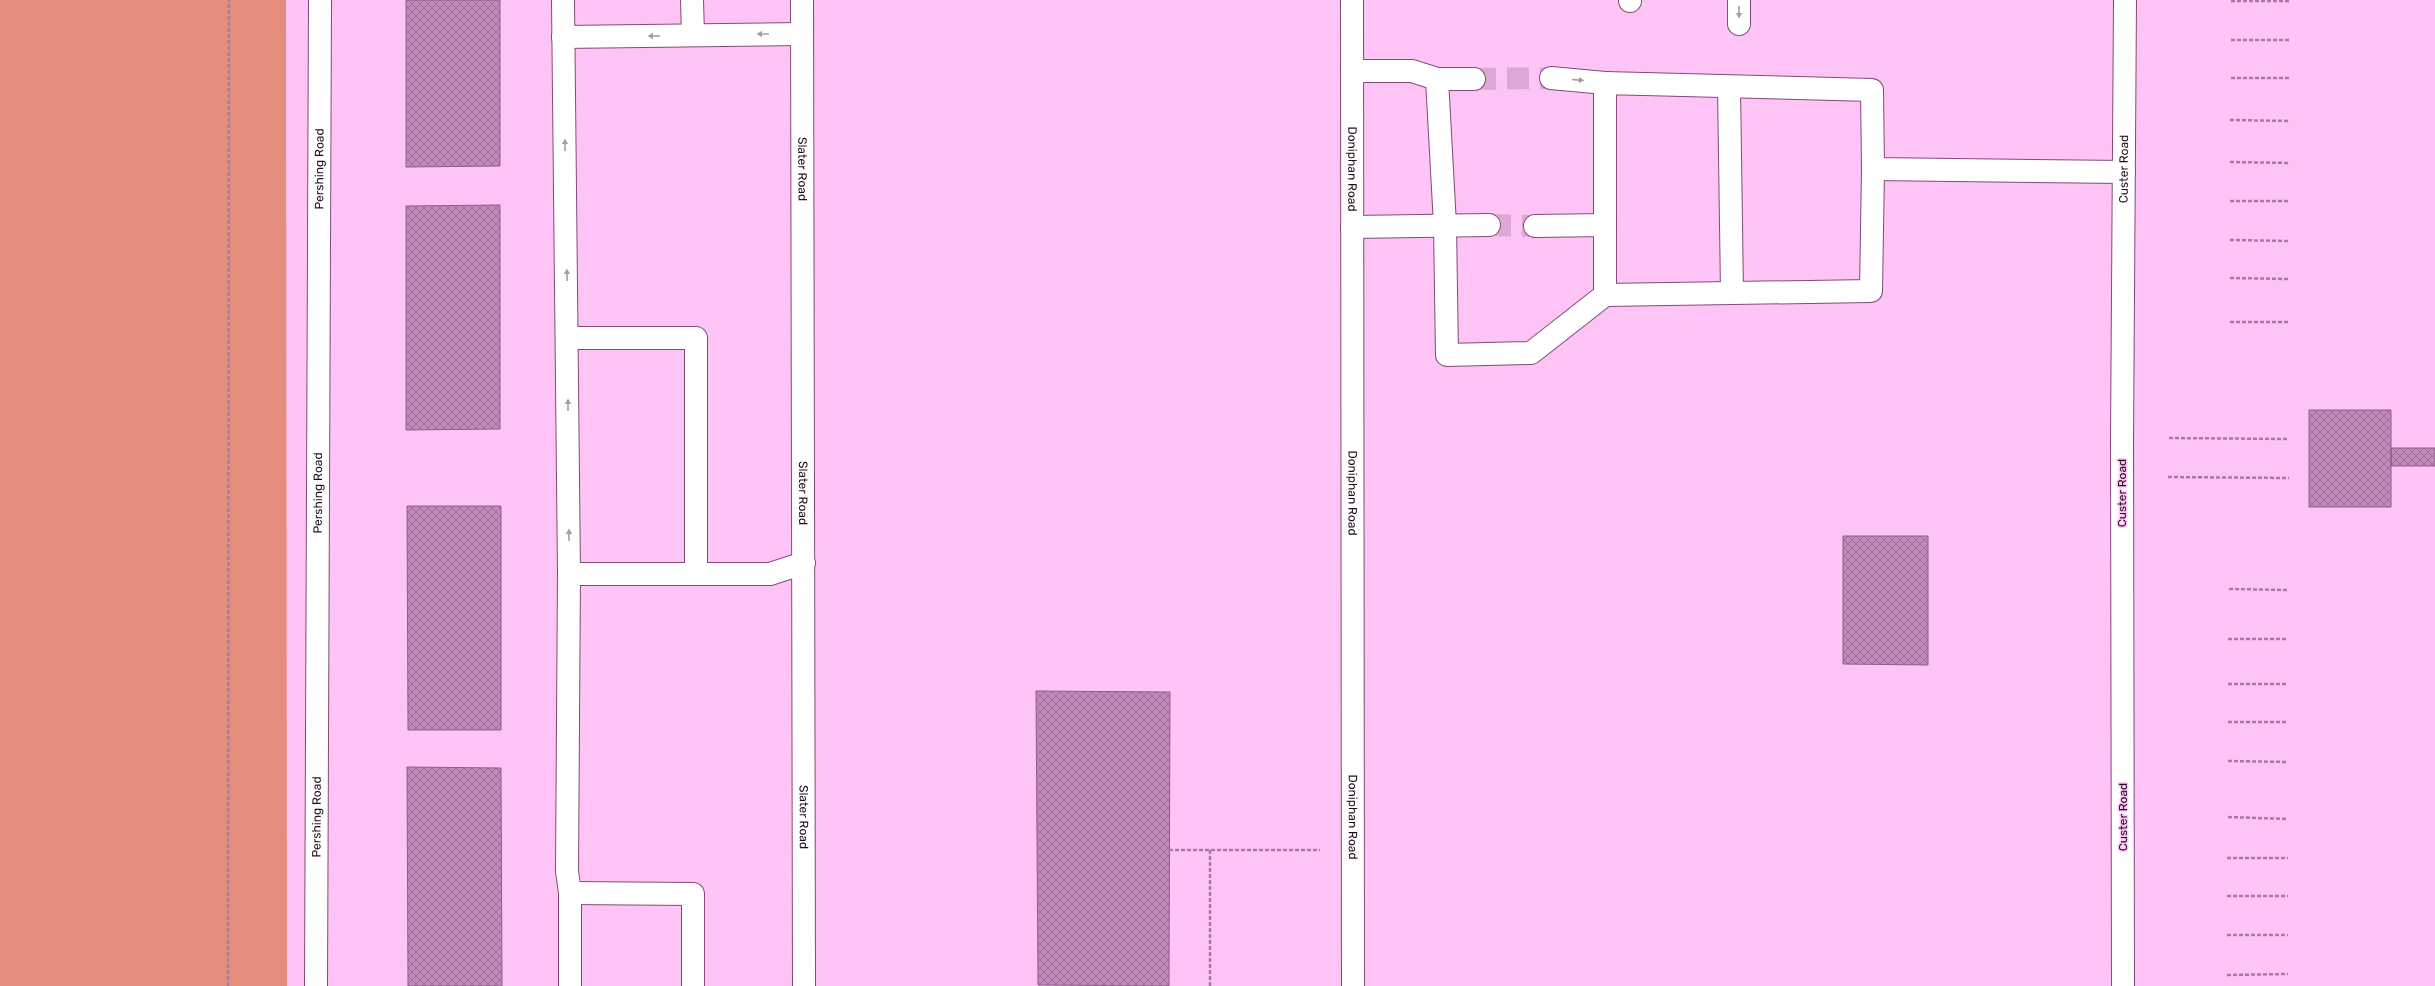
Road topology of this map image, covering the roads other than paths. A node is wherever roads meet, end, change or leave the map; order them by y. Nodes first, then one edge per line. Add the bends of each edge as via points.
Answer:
1 (320, 0) edge
2 (563, 0) edge
3 (692, 0) edge
4 (802, 0) edge
5 (1352, 0) edge
6 (1739, 0) edge
7 (2125, 0) edge
8 (1739, 24) dead end
9 (802, 34) junction
10 (693, 35) junction
11 (563, 37) junction
12 (1352, 71) junction
13 (1551, 78) tunnel mouth
14 (1437, 79) junction
15 (1474, 79) tunnel mouth
16 (1605, 82) junction
17 (1729, 87) junction
18 (1873, 169) junction
19 (2124, 172) junction
20 (1445, 225) junction
21 (1489, 225) tunnel mouth
22 (1605, 225) junction
23 (1535, 226) tunnel mouth
24 (1352, 227) junction
25 (1732, 292) junction
26 (1604, 295) junction
27 (568, 338) junction
28 (804, 563) junction
29 (569, 574) junction
30 (696, 574) junction
31 (570, 893) junction
32 (316, 986) edge
33 (570, 986) edge
34 (693, 986) edge
35 (804, 986) edge
36 (1353, 986) edge
37 (2123, 986) edge

1 - 32 street, Pershing Road
2 - 11 street
3 - 10 street
4 - 9 street, Slater Road
5 - 12 street, Doniphan Road
6 -> 8 street
7 - 19 street, Custer Road
9 -> 10 street
9 - 28 street, Slater Road
10 -> 11 street
27 -> 11 street
12 - 14 street via 1412,71
12 - 24 street, Doniphan Road
13 -> 16 street
14 - 15 street
14 - 20 street
16 - 17 street
16 - 22 street
17 - 18 street via 1872,90
17 - 25 street
18 - 19 street
18 - 25 street via 1871,291
19 - 37 street, Custer Road
20 - 21 street
20 - 24 street
20 - 26 street via 1448,355 1531,353
22 - 23 street
22 - 26 street
24 - 36 street, Doniphan Road
25 - 26 street
29 -> 27 street
27 - 30 street via 696,338
28 - 30 street via 770,574
28 - 35 street, Slater Road
29 - 30 street
29 - 31 street via 567,871
31 - 33 street
31 - 34 street via 693,894

